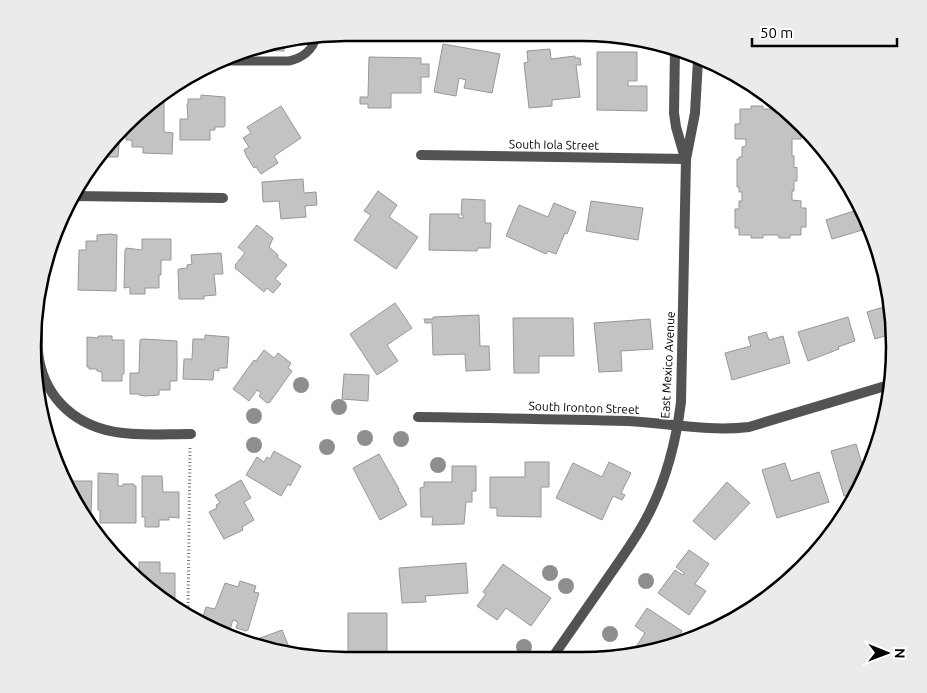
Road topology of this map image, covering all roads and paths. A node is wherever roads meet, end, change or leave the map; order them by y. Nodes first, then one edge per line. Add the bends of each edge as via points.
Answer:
1 (312, 44) edge
2 (675, 56) edge
3 (238, 61) edge
4 (698, 64) edge
5 (421, 155) dead end
6 (686, 159) junction
7 (81, 196) edge
8 (223, 198) dead end
9 (44, 384) edge
10 (883, 387) edge
11 (418, 417) dead end
12 (678, 426) junction
13 (191, 434) joint
14 (188, 607) edge
15 (556, 652) edge

1 - 3 lane via 298,59
2 - 6 street, East Mexico Avenue via 674,113
4 - 6 street, East Mexico Avenue via 695,113
5 - 6 street, South Iola Street
6 - 12 street, East Mexico Avenue via 682,377
7 - 8 street
9 - 13 street via 70,413 89,425 111,432
10 - 12 street, South Ironton Street via 749,427 706,429
11 - 12 street, South Ironton Street
12 - 15 street, East Mexico Avenue via 660,490 647,518
13 - 14 path

